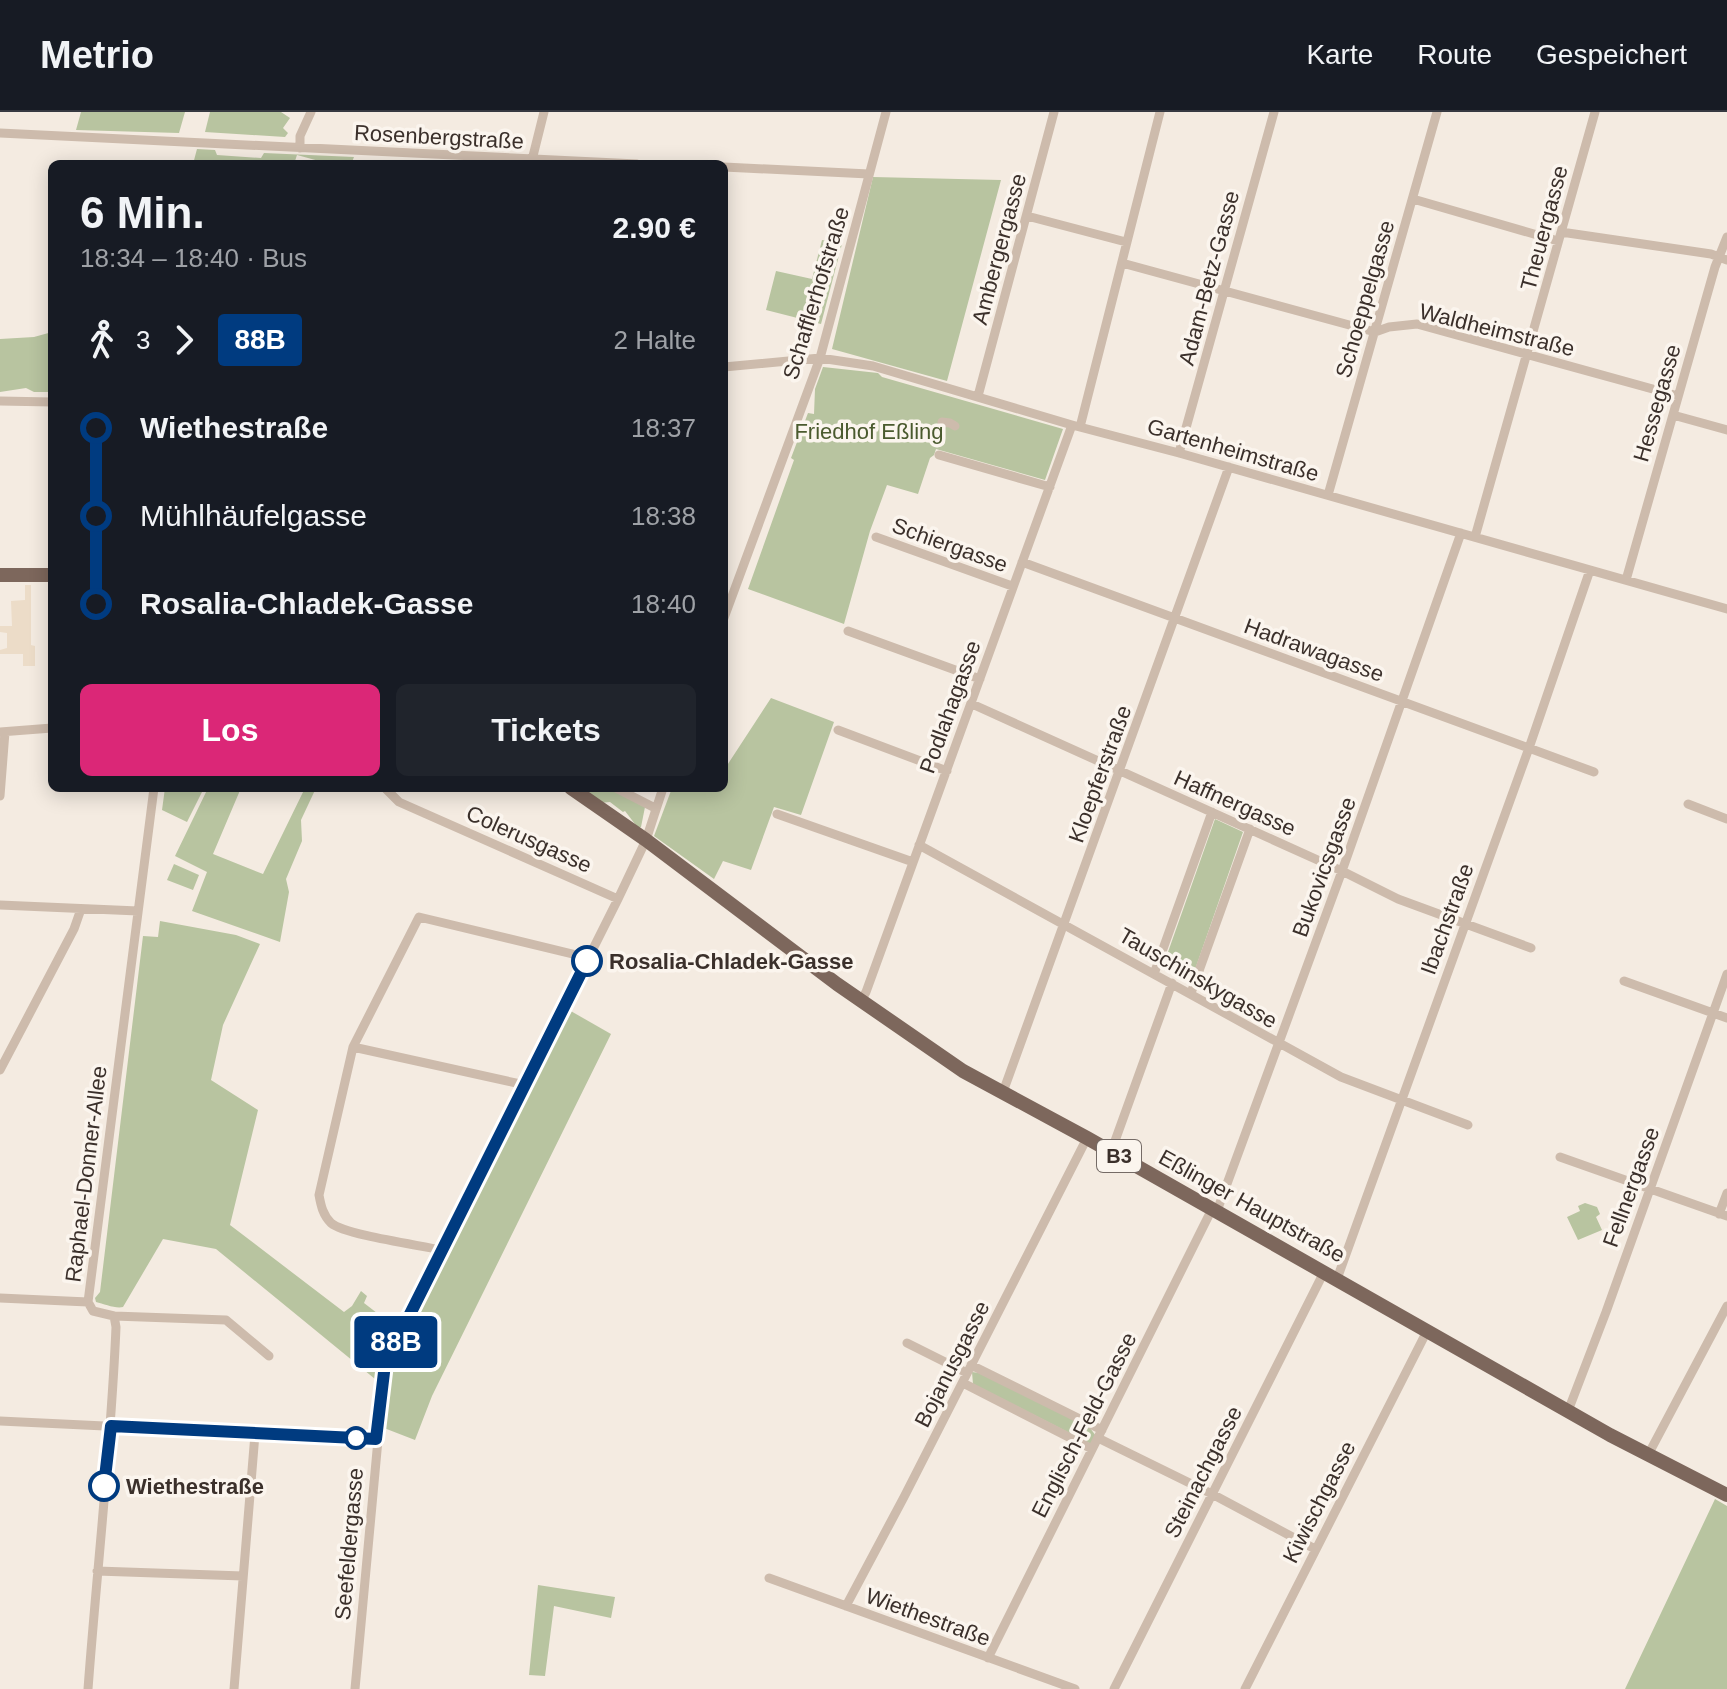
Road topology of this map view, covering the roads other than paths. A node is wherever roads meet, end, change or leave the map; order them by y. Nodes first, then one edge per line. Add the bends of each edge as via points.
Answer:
1 (311, 112) edge
2 (544, 112) edge
3 (886, 112) edge
4 (1054, 112) edge
5 (1160, 112) edge
6 (1274, 112) edge
7 (1437, 112) edge
8 (1595, 112) edge
9 (0, 133) edge
10 (300, 148) junction
11 (499, 160) edge
12 (532, 160) edge
13 (728, 167) edge
14 (869, 174) junction
15 (1413, 199) junction
16 (1027, 216) junction
17 (1560, 237) junction
18 (1727, 237) edge
19 (1126, 242) junction
20 (1724, 259) edge
21 (1122, 263) junction
22 (1224, 290) junction
23 (1375, 332) junction
24 (1528, 356) junction
25 (820, 358) junction
26 (728, 367) edge
27 (978, 396) junction
28 (1678, 396) junction
29 (0, 401) edge
30 (48, 402) edge
31 (1673, 415) junction
32 (942, 422) dead end
33 (955, 426) dead end
34 (1076, 426) junction
35 (1727, 430) edge
36 (1179, 453) junction
37 (939, 455) dead end
38 (1229, 467) junction
39 (1050, 487) junction
40 (1328, 495) junction
41 (1461, 533) junction
42 (876, 537) dead end
43 (1475, 537) junction
44 (1022, 562) junction
45 (1590, 570) junction
46 (0, 575) edge
47 (48, 575) edge
48 (1626, 580) junction
49 (1012, 586) junction
50 (728, 594) edge
51 (1727, 609) edge
52 (1176, 618) junction
53 (848, 631) dead end
54 (980, 679) junction
55 (1403, 702) junction
56 (972, 704) junction
57 (48, 728) edge
58 (838, 730) dead end
59 (2, 732) edge
60 (1529, 748) junction
61 (947, 771) junction
62 (1120, 772) junction
63 (1594, 772) dead end
64 (153, 792) edge
65 (389, 792) edge
66 (577, 792) edge
67 (624, 792) edge
68 (661, 792) edge
69 (0, 796) edge
70 (1688, 804) dead end
71 (655, 808) junction
72 (1212, 812) junction
73 (777, 814) dead end
74 (1727, 819) edge
75 (1250, 829) junction
76 (646, 840) junction
77 (919, 845) junction
78 (913, 862) junction
79 (1342, 871) junction
80 (618, 899) junction
81 (0, 905) edge
82 (81, 909) junction
83 (138, 911) junction
84 (1465, 923) junction
85 (1064, 924) junction
86 (1531, 948) dead end
87 (589, 958) junction
88 (1154, 974) junction
89 (1727, 974) edge
90 (1624, 981) dead end
91 (1172, 983) junction
92 (1191, 993) junction
93 (861, 1001) junction
94 (1713, 1013) junction
95 (1727, 1018) edge
96 (1278, 1045) junction
97 (353, 1047) junction
98 (0, 1070) edge
99 (525, 1085) junction
100 (1003, 1092) junction
101 (1402, 1099) junction
102 (1468, 1125) dead end
103 (1087, 1138) junction
104 (1111, 1152) junction
105 (1560, 1157) dead end
106 (1649, 1190) junction
107 (1727, 1193) edge
108 (1215, 1210) junction
109 (1723, 1215) edge
110 (441, 1250) junction
111 (1330, 1276) junction
112 (0, 1298) edge
113 (88, 1302) junction
114 (1727, 1306) edge
115 (114, 1316) junction
116 (1427, 1331) junction
117 (907, 1343) dead end
118 (269, 1356) dead end
119 (967, 1373) junction
120 (1568, 1411) junction
121 (0, 1421) edge
122 (111, 1426) junction
123 (255, 1434) junction
124 (1100, 1434) junction
125 (376, 1439) junction
126 (1092, 1449) junction
127 (1648, 1455) junction
128 (1212, 1494) junction
129 (1727, 1495) edge
130 (1315, 1549) junction
131 (97, 1571) junction
132 (243, 1576) junction
133 (769, 1578) dead end
134 (846, 1606) junction
135 (988, 1658) junction
136 (88, 1689) edge
137 (234, 1689) edge
138 (355, 1689) edge
139 (1075, 1689) edge
140 (1114, 1689) edge
141 (1245, 1689) edge

1 - 10 street
2 - 12 street
3 - 14 street, Schafflerhofstraße
4 - 16 street, Ambergergasse
5 - 19 street, Podlahagasse
6 - 22 street, Adam-Betz-Gasse
7 - 15 street, Schoeppelgasse
8 - 17 street, Theuergasse
9 - 10 street, Rosenbergstraße
10 - 11 street, Rosenbergstraße
13 - 14 street
14 - 25 street, Schafflerhofstraße
15 - 17 street
15 - 23 street, Schoeppelgasse
16 - 19 street
16 - 27 street, Ambergergasse
17 - 20 street
17 - 24 street, Theuergasse
18 - 20 street, Hessegasse
19 - 21 street, Podlahagasse
20 - 28 street, Hessegasse via 1715,267
21 - 22 street, Waldheimstraße
21 - 34 street, Podlahagasse
22 - 23 street, Waldheimstraße
22 - 36 street, Adam-Betz-Gasse
23 - 24 street, Waldheimstraße via 1417,324
23 - 40 street, Schoeppelgasse
24 - 28 street, Waldheimstraße
24 - 43 street, Theuergasse
25 - 26 street, Gartenheimstraße
25 - 27 street, Gartenheimstraße via 873,366
25 - 50 street, Schafflerhofstraße
27 - 34 street, Gartenheimstraße
28 - 31 street, Hessegasse
29 - 30 street
31 - 35 street
31 - 48 street, Hessegasse
32 - 33 street
34 - 36 street, Gartenheimstraße
34 - 39 street, Podlahagasse
36 - 38 street, Gartenheimstraße
37 - 39 street
38 - 40 street, Gartenheimstraße
38 - 52 street, Kloepferstraße
39 - 44 street, Podlahagasse
40 - 41 street, Gartenheimstraße
41 - 43 street, Gartenheimstraße
41 - 55 street, Bukovicsgasse
42 - 49 street, Schiergasse
43 - 45 street, Gartenheimstraße
44 - 49 street, Podlahagasse
44 - 52 street, Hadrawagasse
45 - 48 street, Gartenheimstraße
45 - 60 street, Ibachstraße
46 - 47 main road
48 - 51 street, Gartenheimstraße
49 - 54 street, Podlahagasse
52 - 55 street, Hadrawagasse
52 - 62 street, Kloepferstraße
53 - 54 street
54 - 56 street, Podlahagasse
55 - 60 street, Hadrawagasse
55 - 79 street, Bukovicsgasse
56 - 61 street, Podlahagasse
56 - 62 street, Haffnergasse
57 - 59 street
58 - 61 street
59 - 69 street
60 - 63 street, Hadrawagasse
60 - 84 street, Ibachstraße
61 - 77 street, Podlahagasse
62 - 72 street, Haffnergasse
62 - 85 street, Kloepferstraße
64 - 83 street, Raphael-Donner-Allee
65 - 80 street, Colerusgasse via 399,802
66 - 76 main road, Eßlinger Hauptstraße / B3
67 - 71 street
68 - 71 street
70 - 74 street
71 - 76 street
72 - 75 street, Haffnergasse
72 - 88 street
73 - 78 street
75 - 79 street, Haffnergasse
75 - 92 street
76 - 80 street, Seefeldergasse
76 - 93 main road, Eßlinger Hauptstraße / B3
77 - 78 street, Podlahagasse
77 - 85 street, Tauschinskygasse
78 - 93 street, Podlahagasse
79 - 84 street, Haffnergasse
79 - 96 street, Bukovicsgasse
80 - 87 street, Seefeldergasse
81 - 82 street
82 - 83 street
82 - 98 street
83 - 113 street, Raphael-Donner-Allee
84 - 86 street, Haffnergasse
84 - 101 street, Ibachstraße
85 - 88 street, Tauschinskygasse
85 - 100 street, Kloepferstraße
87 - 97 street via 419,917
87 - 99 street, Seefeldergasse
88 - 91 street, Tauschinskygasse
89 - 94 street, Fellnergasse
90 - 94 street
91 - 92 street, Tauschinskygasse
91 - 104 street
92 - 96 street, Tauschinskygasse
93 - 100 main road, Eßlinger Hauptstraße / B3
94 - 95 street
94 - 106 street, Fellnergasse
96 - 101 street, Tauschinskygasse via 1341,1077
96 - 108 street, Bukovicsgasse
97 - 99 street
97 - 110 street via 319,1195 325,1216 340,1229
99 - 110 street, Seefeldergasse
100 - 103 main road, Eßlinger Hauptstraße / B3
101 - 102 street, Tauschinskygasse
101 - 111 street, Ibachstraße
103 - 104 main road, Eßlinger Hauptstraße / B3
103 - 119 street, Bojanusgasse
104 - 108 main road, Eßlinger Hauptstraße / B3
105 - 106 street
106 - 109 street
106 - 120 street, Fellnergasse
107 - 109 street
108 - 111 main road, Eßlinger Hauptstraße / B3
108 - 124 street, Englisch-Feld-Gasse
110 - 125 street, Seefeldergasse via 385,1364
111 - 116 main road, Eßlinger Hauptstraße / B3
111 - 128 street, Steinachgasse
112 - 113 street
113 - 115 street, Raphael-Donner-Allee via 93,1311
114 - 127 street
115 - 118 street via 226,1320
115 - 122 street
116 - 120 main road, Eßlinger Hauptstraße / B3
116 - 130 street, Kiwischgasse
117 - 119 street
119 - 124 street
119 - 126 street
119 - 134 street, Bojanusgasse
120 - 127 main road, Eßlinger Hauptstraße / B3
121 - 122 street
122 - 123 street
122 - 131 street
123 - 125 street
123 - 132 street
124 - 126 street, Englisch-Feld-Gasse
124 - 128 street
125 - 138 street, Seefeldergasse
126 - 135 street, Englisch-Feld-Gasse
127 - 129 main road, B3
128 - 130 street
128 - 140 street, Steinachgasse
130 - 141 street, Kiwischgasse
131 - 132 street
131 - 136 street
132 - 137 street
133 - 134 street, Wiethestraße
134 - 135 street, Wiethestraße
135 - 139 street, Wiethestraße

